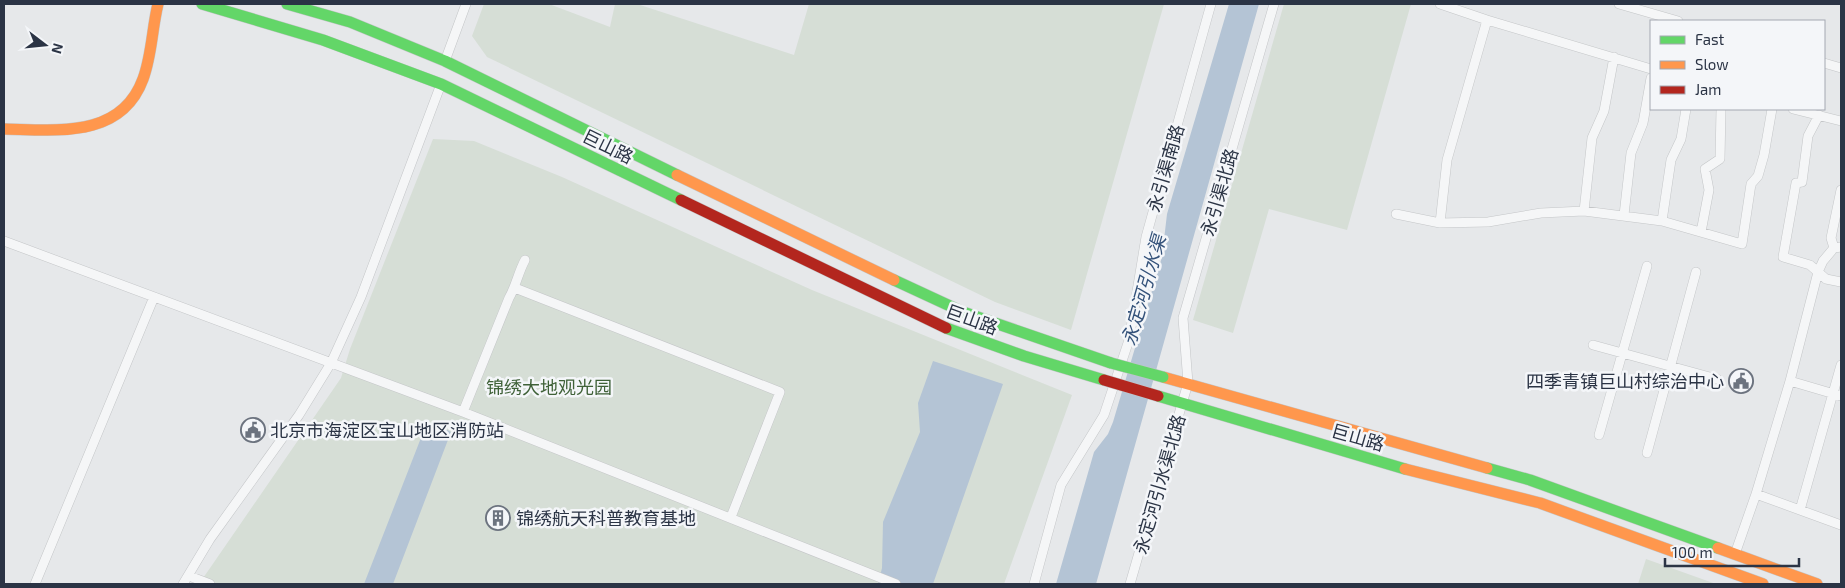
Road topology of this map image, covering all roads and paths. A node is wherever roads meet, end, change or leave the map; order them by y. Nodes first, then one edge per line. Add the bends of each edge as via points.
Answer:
1 (158, 4) edge
2 (202, 4) edge
3 (287, 4) edge
4 (466, 4) edge
5 (1211, 4) edge
6 (1274, 4) edge
7 (1440, 4) edge
8 (1619, 4) edge
9 (1486, 20) junction
10 (1675, 20) edge
11 (1614, 57) junction
12 (445, 61) junction
13 (1825, 63) edge
14 (1841, 68) edge
15 (1650, 69) edge
16 (441, 84) junction
17 (1650, 84) edge
18 (1686, 110) edge
19 (1721, 110) edge
20 (1772, 110) edge
21 (1797, 110) edge
22 (1819, 115) junction
23 (1841, 121) edge
24 (4, 129) edge
25 (1841, 190) edge
26 (1584, 211) junction
27 (1396, 214) dead end
28 (1624, 215) junction
29 (1662, 222) junction
30 (1440, 223) junction
31 (1701, 232) junction
32 (4, 241) edge
33 (1838, 248) edge
34 (525, 260) dead end
35 (1647, 266) dead end
36 (1696, 272) dead end
37 (1818, 272) junction
38 (1841, 282) edge
39 (515, 288) junction
40 (154, 297) junction
41 (1594, 345) dead end
42 (1623, 354) junction
43 (332, 363) junction
44 (1841, 365) edge
45 (1672, 367) junction
46 (1717, 379) dead end
47 (1790, 381) junction
48 (1188, 383) junction
49 (1837, 394) edge
50 (1183, 404) junction
51 (463, 412) junction
52 (1599, 434) dead end
53 (1647, 453) dead end
54 (1756, 494) junction
55 (1800, 510) junction
56 (731, 517) junction
57 (1841, 525) edge
58 (1735, 554) junction
59 (189, 576) junction
60 (35, 584) edge
61 (184, 584) edge
62 (210, 584) edge
63 (896, 584) edge
64 (1034, 584) edge
65 (1130, 584) edge
66 (1763, 584) edge
67 (1817, 584) edge

1 - 24 main road via 143,78 138,92 122,111 93,127
2 - 16 main road, 巨山路 via 322,37
3 - 12 main road, 巨山路 via 350,22
4 - 12 street
5 - 64 street, 永引渠南路 via 1146,238 1129,340 1104,415 1061,485
6 - 48 street, 永引渠北路 via 1183,318
7 - 9 street
8 - 10 street
9 - 11 street
9 - 30 street via 1447,160
11 - 15 street
11 - 26 street via 1604,111 1592,138
12 - 48 main road, 巨山路, bridge via 963,312 1111,363
13 - 14 street
16 - 43 street via 361,298
16 - 50 main road, 巨山路, bridge via 940,326 1024,356
17 - 28 street via 1643,124 1631,152
18 - 29 street via 1681,140 1671,160
19 - 31 street via 1720,159 1705,169 1709,190
20 - 31 street via 1764,155 1758,176 1751,184 1742,244
21 - 22 street
22 - 23 street
22 - 37 street via 1808,136 1802,182 1796,183 1783,257 1810,265
25 - 33 street via 1831,238
26 - 28 street
26 - 30 street via 1541,213 1488,222
27 - 30 street
28 - 29 street
29 - 31 street
32 - 40 street
33 - 37 street via 1823,261
34 - 39 street
35 - 42 street
36 - 45 street
37 - 38 street via 1826,279
37 - 47 street
39 - 51 street
39 - 56 street via 780,392
40 - 43 street
40 - 60 street
41 - 42 street
42 - 45 street
42 - 52 street
43 - 51 street
43 - 59 street via 299,415 210,539
44 - 49 street
45 - 46 street
45 - 53 street
47 - 49 street
47 - 54 street
48 - 50 street, 永定河引水渠北路
48 - 58 main road, 巨山路 via 1530,480
49 - 55 street
50 - 65 street, 永定河引水渠北路
50 - 66 main road, 巨山路 via 1442,480 1540,503
51 - 56 street
54 - 55 street
54 - 58 street
55 - 57 street
56 - 63 street
58 - 67 main road, 巨山路
59 - 61 street
59 - 62 street

